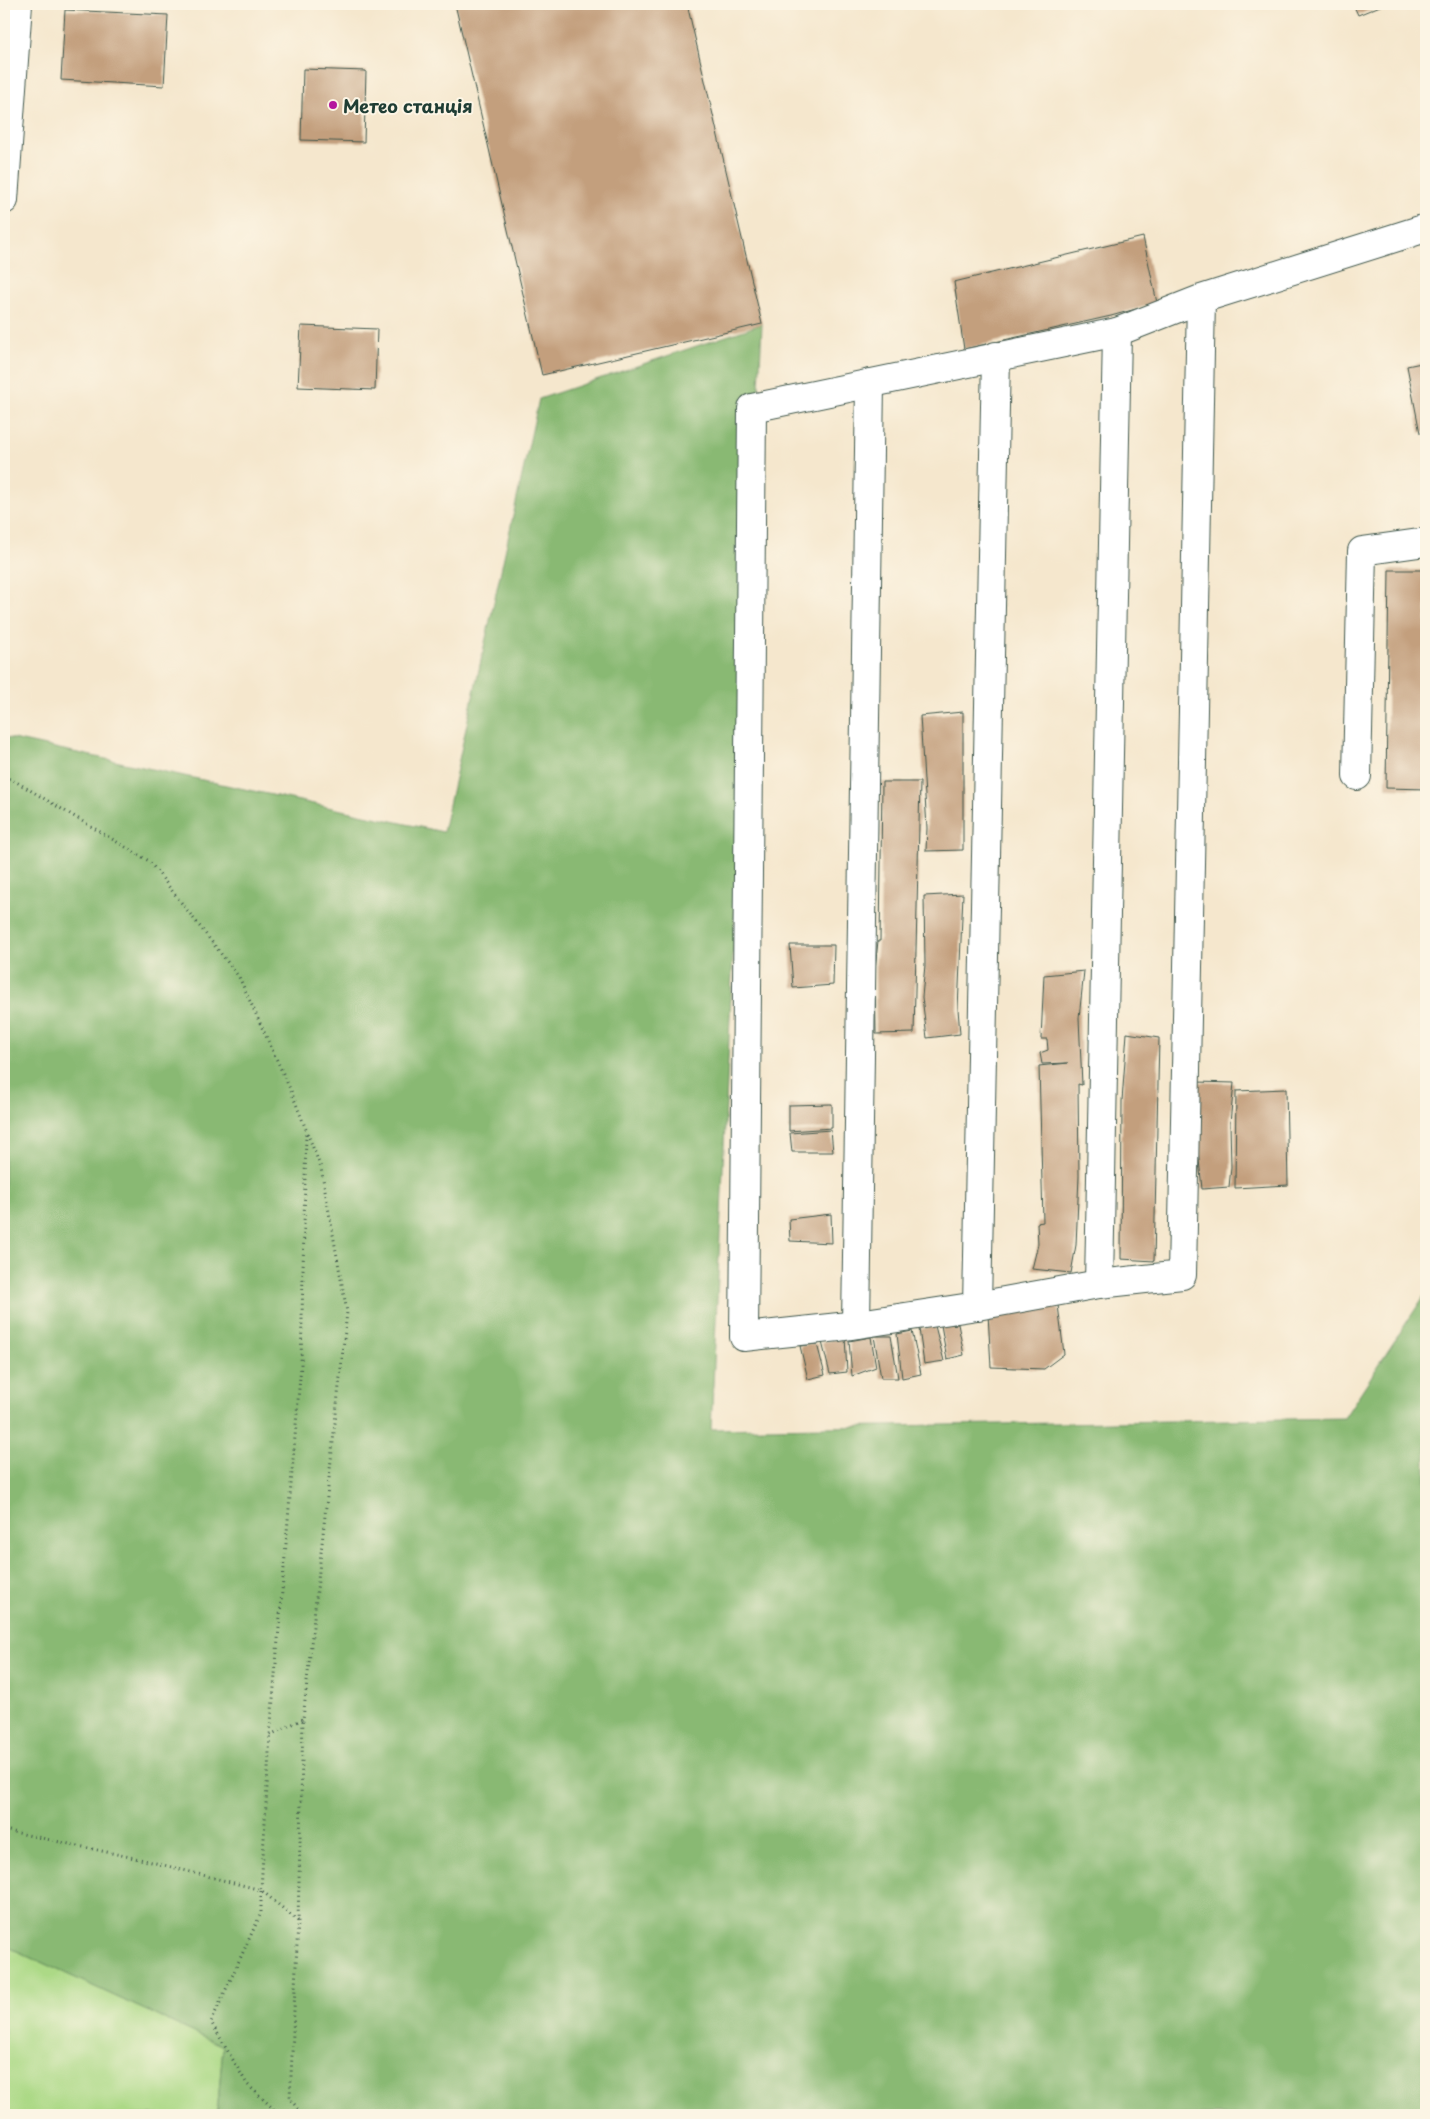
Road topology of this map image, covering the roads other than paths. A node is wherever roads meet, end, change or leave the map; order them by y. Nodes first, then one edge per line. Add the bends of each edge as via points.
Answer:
1 (18, 4) edge
2 (4, 200) edge
3 (1426, 228) edge
4 (1201, 299) junction
5 (1118, 332) junction
6 (996, 356) junction
7 (870, 383) junction
8 (1426, 542) edge
9 (1357, 776) dead end
10 (1099, 1284) junction
11 (977, 1306) junction
12 (856, 1324) junction

1 - 2 lane
3 - 4 lane
4 - 5 lane
4 - 10 lane via 1182,1275
5 - 6 lane
5 - 10 lane
6 - 7 lane
6 - 11 lane
7 - 12 lane
7 - 12 lane via 752,408 744,1336
8 - 9 lane via 1362,551
10 - 11 lane
11 - 12 lane

